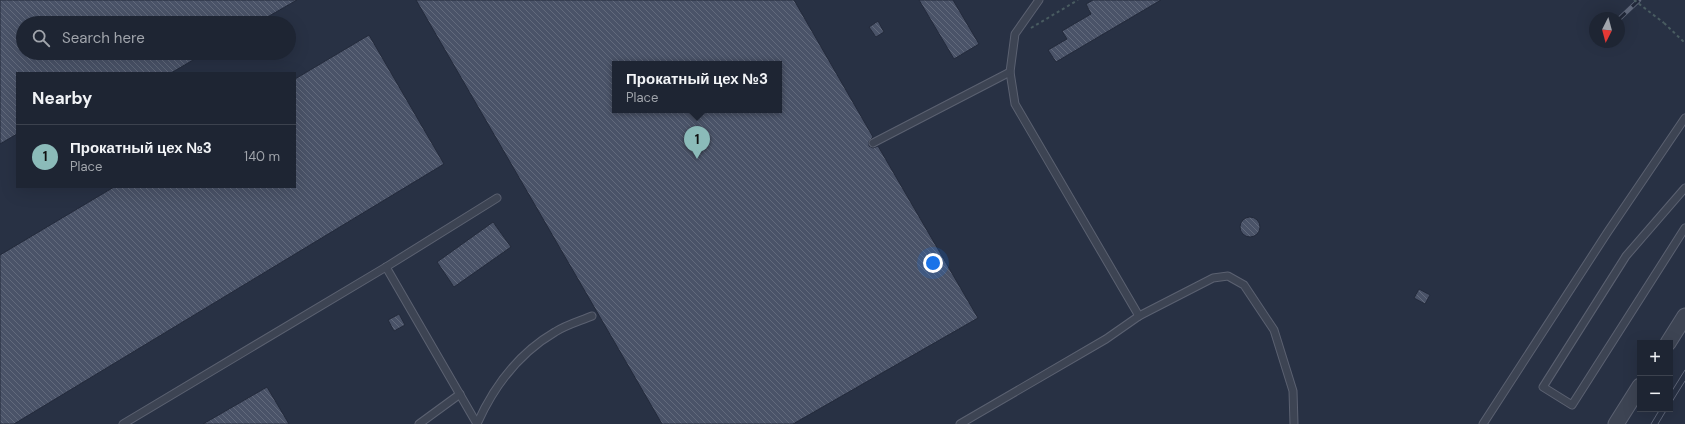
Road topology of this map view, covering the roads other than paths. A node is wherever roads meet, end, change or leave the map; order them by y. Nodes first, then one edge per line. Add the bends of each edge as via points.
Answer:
1 (1039, 0) edge
2 (1010, 72) junction
3 (1685, 118) edge
4 (873, 143) dead end
5 (1685, 188) edge
6 (497, 198) dead end
7 (1685, 228) edge
8 (386, 267) junction
9 (592, 316) dead end
10 (1139, 316) junction
11 (1685, 316) edge
12 (1670, 340) edge
13 (1637, 391) edge
14 (460, 394) junction
15 (123, 424) edge
16 (419, 424) edge
17 (477, 424) edge
18 (960, 424) edge
19 (1294, 424) edge
20 (1483, 424) edge
21 (1616, 424) edge

1 - 2 lane via 1015,34
2 - 4 lane
2 - 10 lane via 1015,104
3 - 20 lane
5 - 7 lane via 1626,256 1543,387 1572,405
6 - 8 lane
8 - 14 lane
8 - 15 lane
9 - 17 lane via 555,332 516,362 489,397
10 - 18 lane via 1106,339
10 - 19 lane via 1212,278 1228,276 1244,285 1274,330 1293,390
11 - 12 street
13 - 21 street
14 - 16 lane
14 - 17 lane

